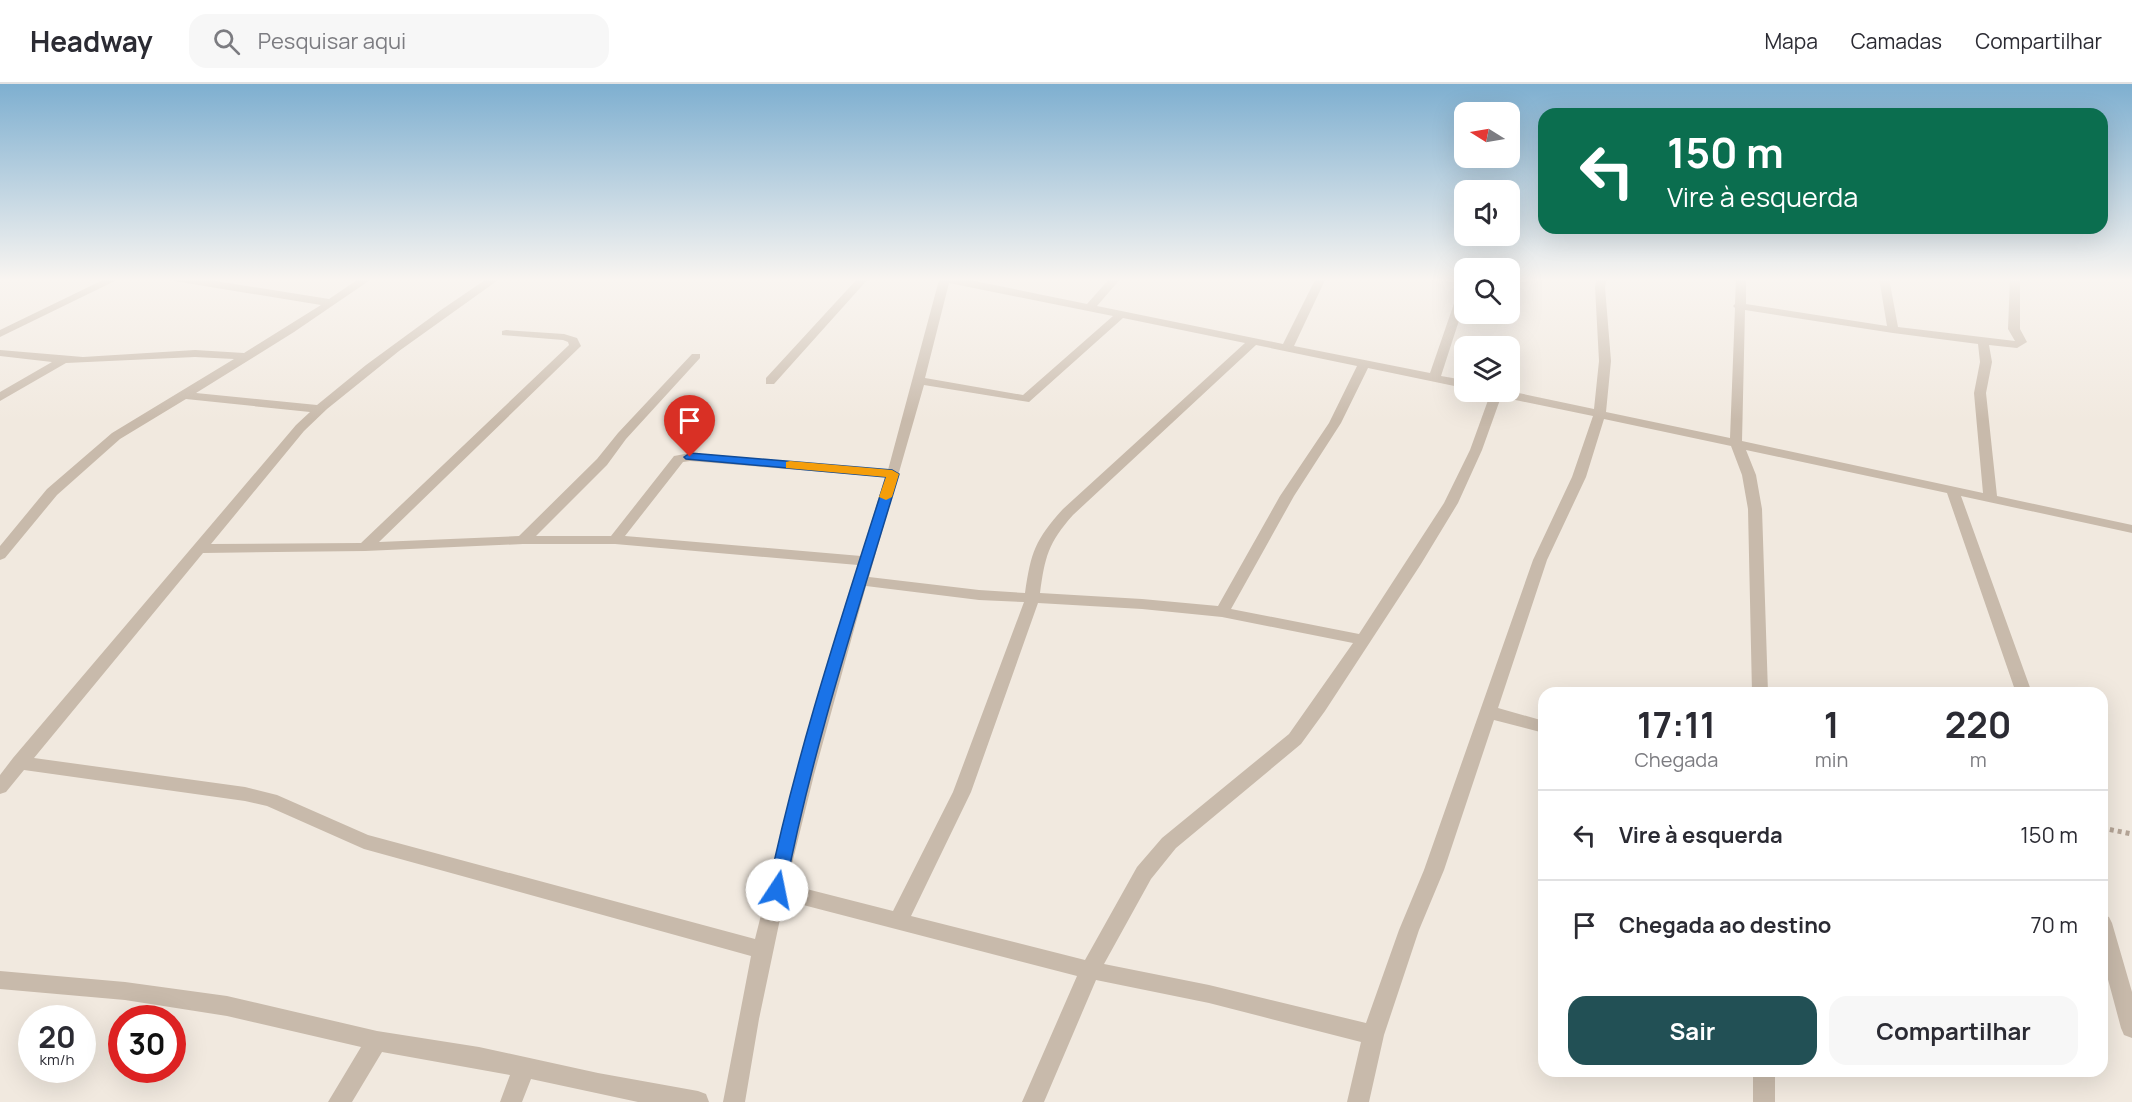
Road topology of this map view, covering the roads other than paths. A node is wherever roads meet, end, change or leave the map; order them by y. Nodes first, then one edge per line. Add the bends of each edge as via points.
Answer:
1 (18, 326) edge
2 (296, 326) edge
3 (426, 326) edge
4 (821, 326) edge
5 (930, 326) edge
6 (1109, 326) edge
7 (1168, 326) edge
8 (1298, 326) edge
9 (1452, 326) edge
10 (1603, 326) edge
11 (1738, 326) edge
12 (1864, 326) edge
13 (1892, 326) edge
14 (2014, 326) edge
15 (1893, 330) junction
16 (506, 333) dead end
17 (0, 334) edge
18 (1253, 342) junction
19 (1983, 342) junction
20 (1287, 348) junction
21 (0, 353) edge
22 (696, 356) dead end
23 (245, 357) junction
24 (62, 361) junction
25 (1364, 364) junction
26 (1434, 378) junction
27 (770, 381) dead end
28 (920, 381) junction
29 (1454, 382) edge
30 (184, 395) junction
31 (1520, 396) edge
32 (0, 397) edge
33 (1493, 402) edge
34 (320, 409) junction
35 (1600, 412) junction
36 (1736, 443) junction
37 (892, 474) junction
38 (1953, 492) junction
39 (1991, 500) junction
40 (2132, 529) edge
41 (523, 540) junction
42 (615, 540) junction
43 (365, 547) junction
44 (198, 549) junction
45 (0, 555) edge
46 (866, 561) junction
47 (862, 581) junction
48 (1032, 600) junction
49 (1221, 612) junction
50 (1363, 640) junction
51 (1760, 687) edge
52 (2021, 687) edge
53 (1488, 712) junction
54 (1538, 726) edge
55 (19, 763) junction
56 (0, 787) edge
57 (777, 890) junction
58 (898, 921) junction
59 (2108, 944) edge
60 (761, 950) junction
61 (1090, 970) junction
62 (0, 980) edge
63 (2132, 1028) edge
64 (1373, 1035) junction
65 (377, 1041) junction
66 (524, 1068) junction
67 (1764, 1077) edge
68 (339, 1102) edge
69 (511, 1102) edge
70 (698, 1102) edge
71 (734, 1102) edge
72 (1033, 1102) edge
73 (1358, 1102) edge
74 (1764, 1102) edge

1 - 17 street
2 - 23 street
3 - 34 street
4 - 27 street
5 - 28 street
6 - 28 street via 1025,399
7 - 18 street
8 - 20 street
9 - 26 street
10 - 35 street via 1605,361
11 - 36 street
12 - 15 street
13 - 15 street
14 - 19 street via 2021,342
15 - 19 street
16 - 43 street via 564,337 573,340 574,346
18 - 20 street
18 - 48 street via 1048,534 1036,562
19 - 39 street via 1986,362 1980,393
20 - 25 street
21 - 24 street
22 - 41 street via 602,462
23 - 24 street via 211,352
23 - 30 street
24 - 32 street
25 - 26 street
25 - 49 street via 1335,423 1287,496
26 - 29 street
28 - 37 street
30 - 34 street
30 - 45 street via 116,436 95,454 52,492
31 - 35 street
33 - 50 street via 1451,503
34 - 44 street
35 - 36 street
35 - 53 street via 1579,477 1540,560
36 - 38 street
36 - 51 street via 1750,479 1757,536
37 - 42 street via 679,459
37 - 46 street
38 - 39 street
38 - 52 street
39 - 40 street
41 - 42 street
41 - 43 street
42 - 46 street
43 - 44 street
44 - 55 street
46 - 47 street
47 - 48 street
47 - 57 street via 826,694
48 - 49 street
48 - 58 street via 962,792
49 - 50 street
50 - 61 street via 1295,739 1168,843 1144,873
53 - 54 street
53 - 64 street
55 - 56 street
55 - 60 street via 271,800 364,841
57 - 58 street
57 - 60 street
58 - 61 street
59 - 63 street
60 - 71 street
61 - 64 street via 1209,994
61 - 72 street
62 - 65 street via 126,991 227,1006
64 - 73 street
65 - 66 street
65 - 68 street
66 - 69 street
66 - 70 street
67 - 74 street

